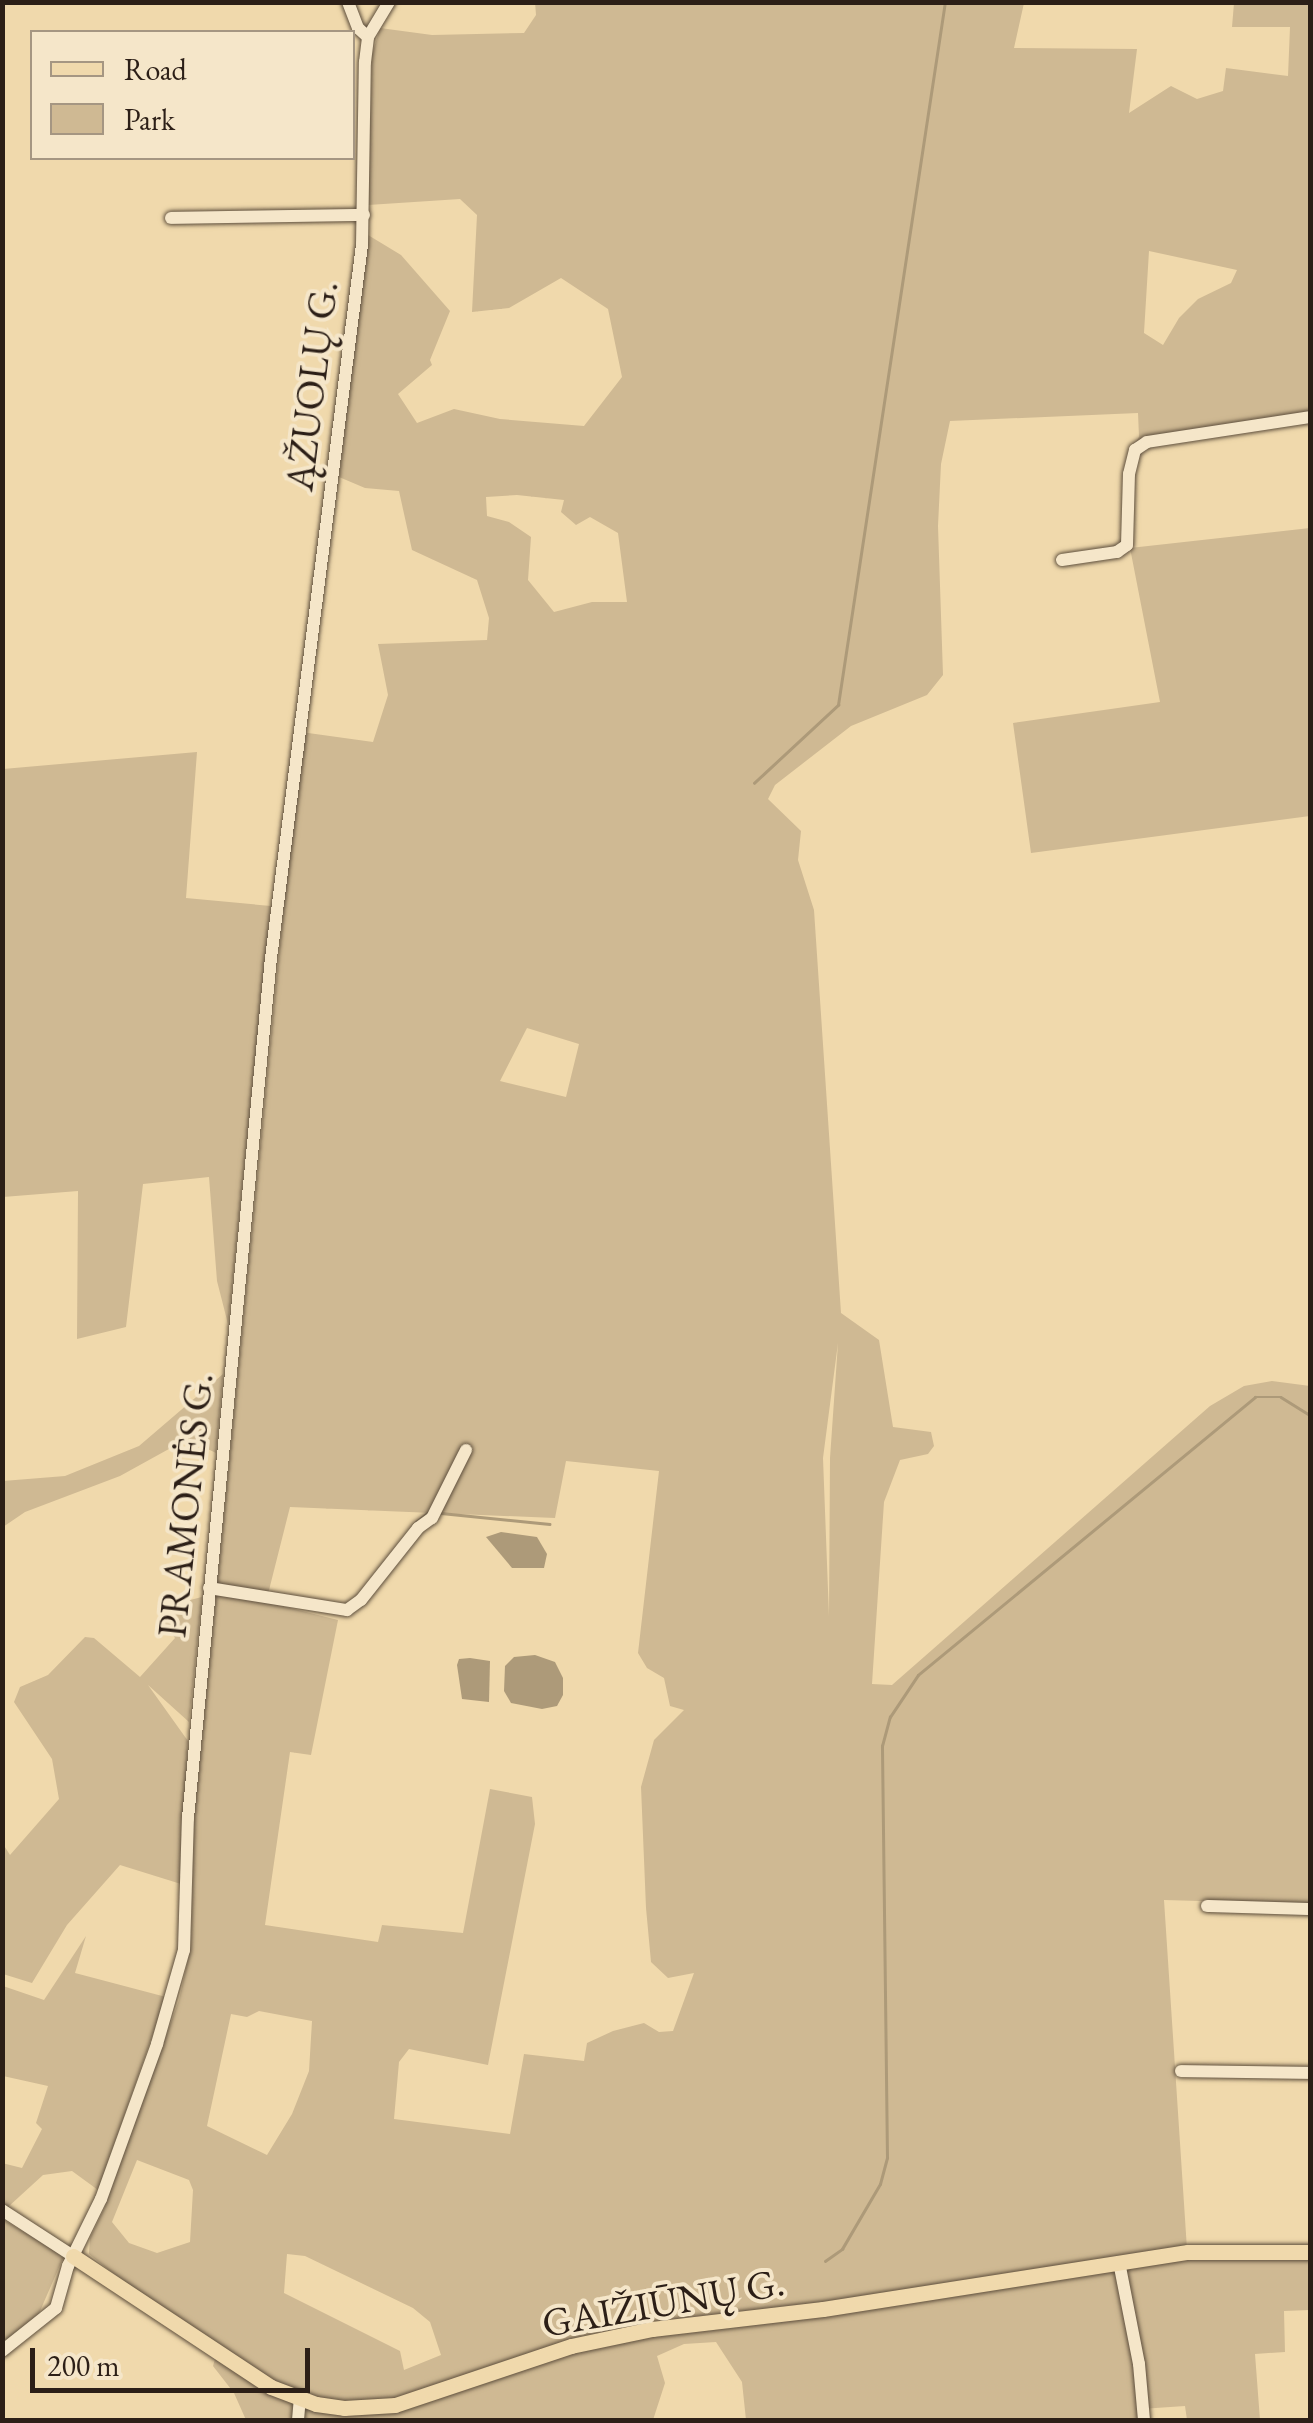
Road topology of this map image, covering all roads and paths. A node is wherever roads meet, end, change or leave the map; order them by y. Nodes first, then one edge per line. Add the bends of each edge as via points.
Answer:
1 (348, 2) edge
2 (389, 2) edge
3 (368, 37) junction
4 (364, 215) junction
5 (171, 218) dead end
6 (1310, 418) edge
7 (1062, 560) dead end
8 (295, 742) joint
9 (466, 1450) dead end
10 (209, 1588) junction
11 (1207, 1906) dead end
12 (1310, 1909) edge
13 (1181, 2071) dead end
14 (1310, 2073) edge
15 (2, 2210) edge
16 (1310, 2252) edge
17 (74, 2256) junction
18 (1119, 2262) junction
19 (2, 2351) edge
20 (300, 2399) junction
21 (298, 2420) edge
22 (1144, 2420) edge

1 - 3 street
2 - 3 street
3 - 4 street, ĄŽUOLŲ G.
4 - 5 street
4 - 8 street, ĄŽUOLŲ G.
6 - 7 street via 1147,442 1135,450 1129,474 1127,544 1117,552
8 - 10 street, PRAMONĖS G.
9 - 10 street via 432,1518 346,1610
10 - 17 street, PRAMONĖS G. via 188,1818 184,1950 157,2044
11 - 12 street
13 - 14 street
15 - 17 street
16 - 18 main road, GAIŽIŪNŲ G. via 1188,2252
17 - 19 street, PRAMONĖS G. via 56,2308
17 - 20 main road, GAIŽIŪNŲ G. via 246,2372
18 - 20 main road, GAIŽIŪNŲ G. via 652,2329 571,2346 395,2405 344,2408
18 - 22 street
20 - 21 street

